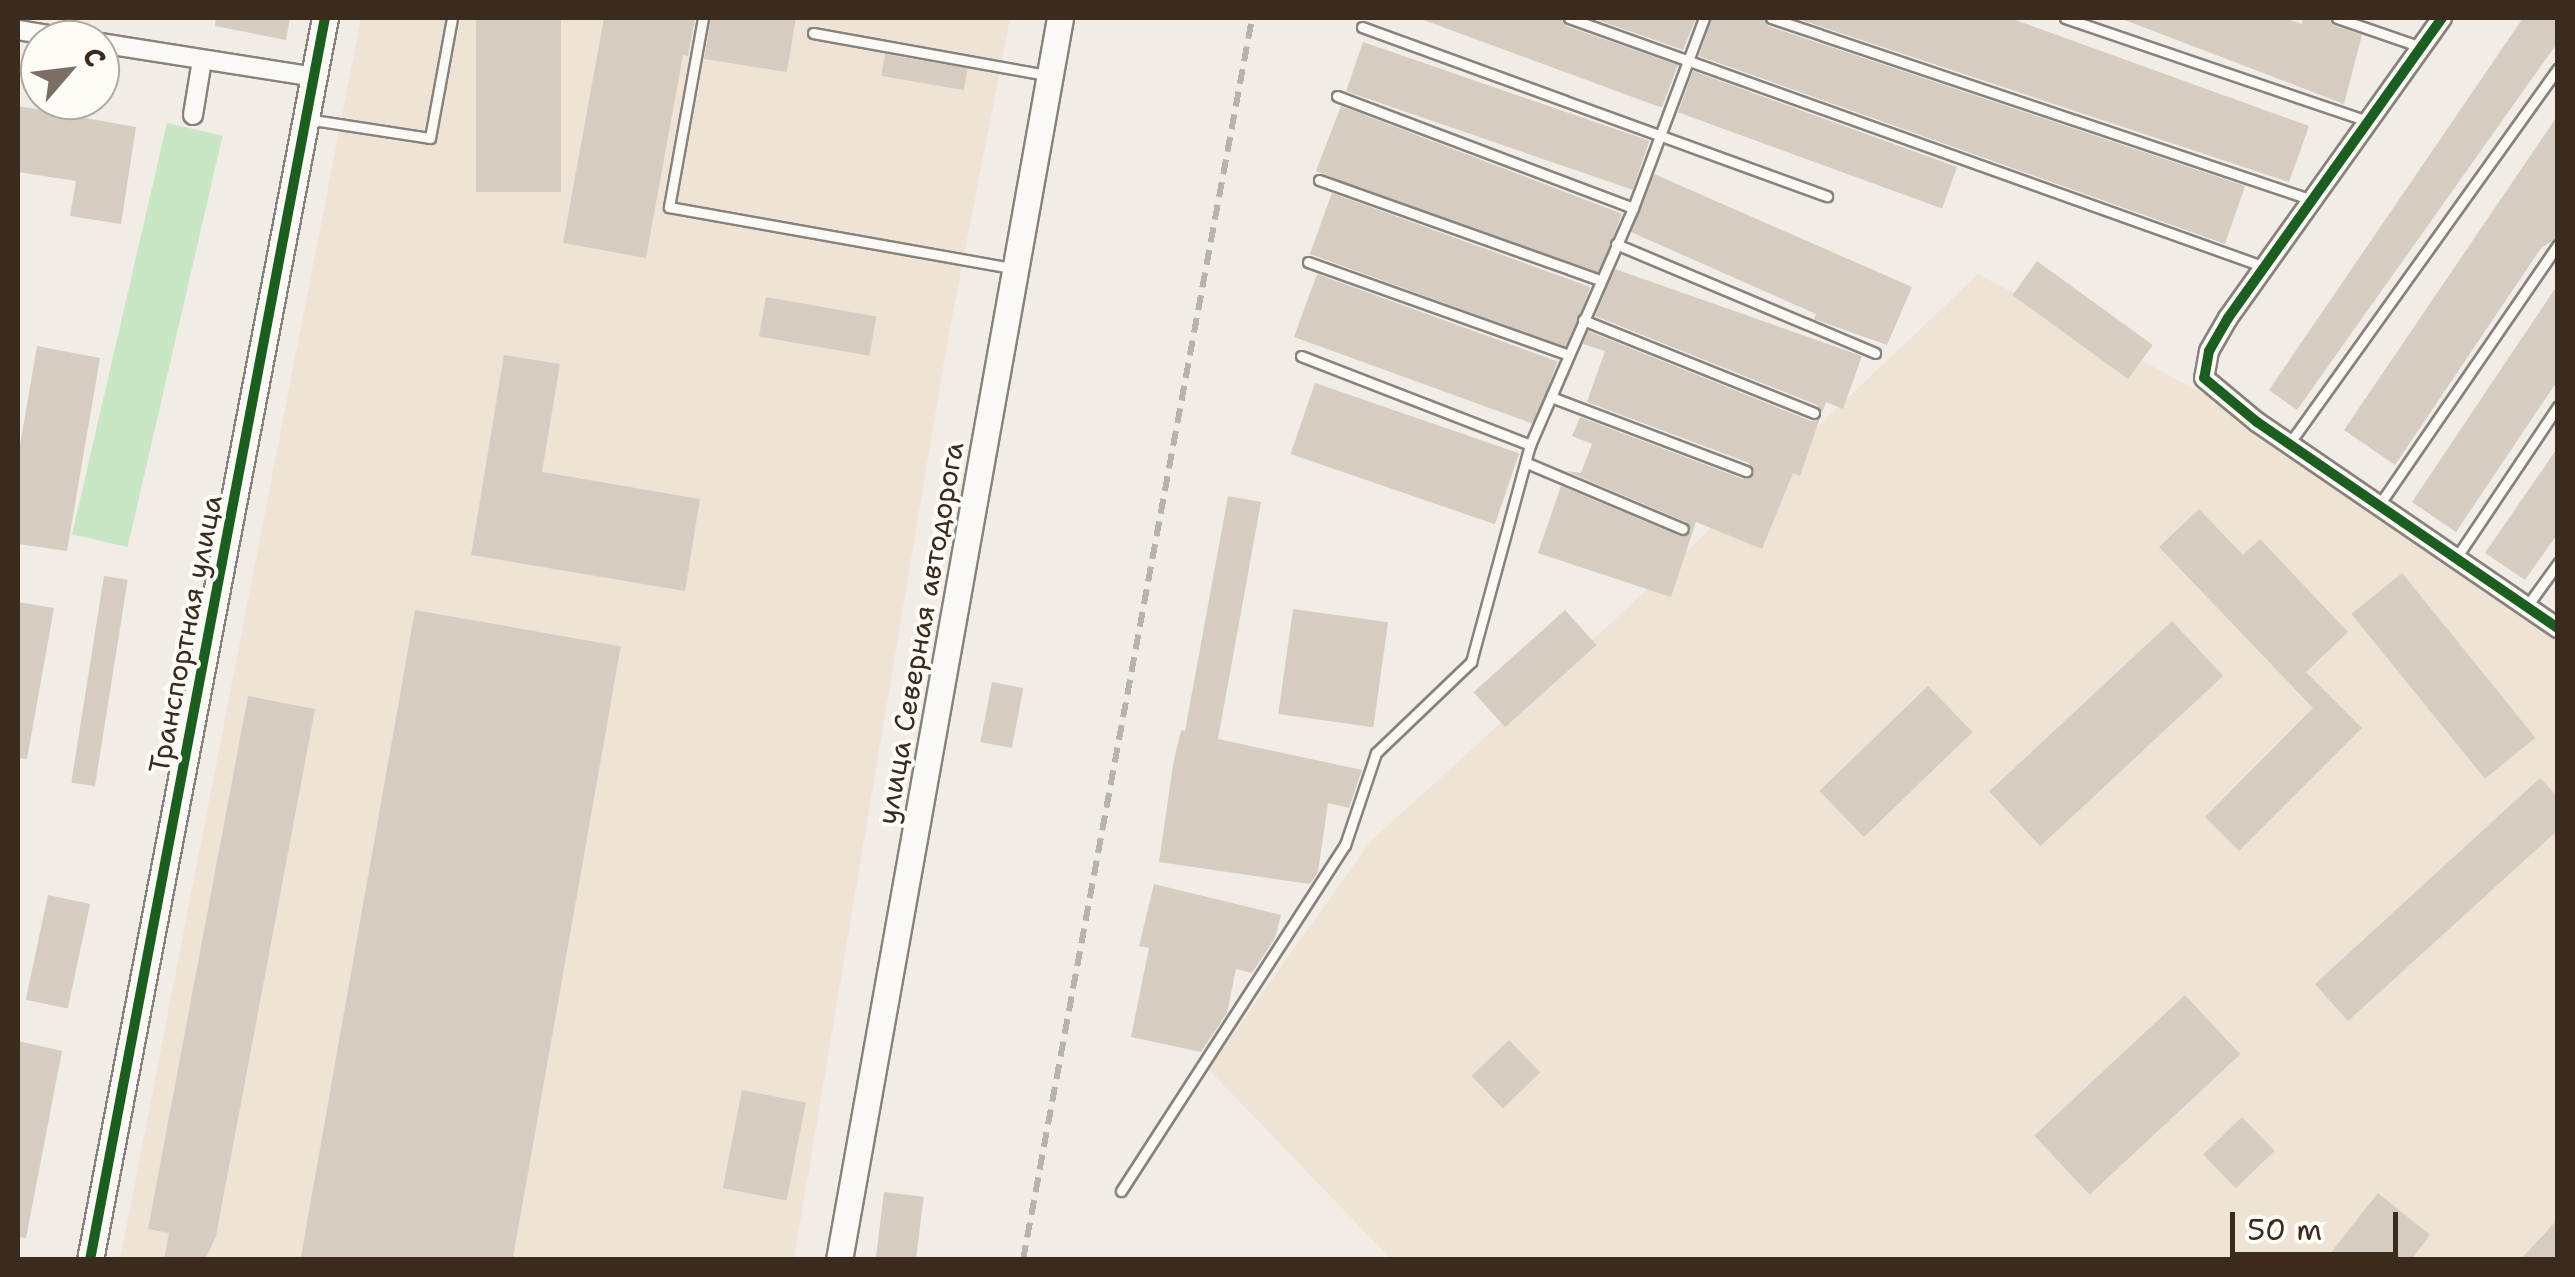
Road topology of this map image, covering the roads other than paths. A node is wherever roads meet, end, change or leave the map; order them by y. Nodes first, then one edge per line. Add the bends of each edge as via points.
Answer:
1 (325, 18) edge
2 (452, 18) edge
3 (703, 18) edge
4 (1060, 18) edge
5 (1569, 18) edge
6 (1704, 18) edge
7 (1771, 18) edge
8 (2065, 18) edge
9 (2337, 18) edge
10 (2442, 18) edge
11 (1362, 27) dead end
12 (813, 33) dead end
13 (120, 46) edge
14 (2421, 47) junction
15 (202, 60) junction
16 (1688, 61) junction
17 (2558, 68) edge
18 (1050, 75) junction
19 (314, 77) junction
20 (1337, 96) dead end
21 (193, 116) dead end
22 (304, 119) junction
23 (2371, 122) junction
24 (1660, 135) junction
25 (1318, 180) dead end
26 (1827, 196) dead end
27 (2309, 199) junction
28 (1632, 208) junction
29 (1616, 244) junction
30 (2558, 245) edge
31 (1308, 262) dead end
32 (2264, 267) junction
33 (1015, 268) junction
34 (1600, 280) junction
35 (1583, 320) junction
36 (1875, 353) dead end
37 (1569, 355) junction
38 (1301, 356) dead end
39 (1551, 396) junction
40 (2558, 406) edge
41 (1814, 413) dead end
42 (2290, 444) junction
43 (1530, 445) junction
44 (1527, 463) junction
45 (1746, 471) dead end
46 (2379, 505) junction
47 (1683, 529) dead end
48 (2456, 558) junction
49 (2558, 563) edge
50 (2526, 606) junction
51 (2558, 628) edge
52 (1122, 1191) dead end
53 (90, 1260) edge
54 (839, 1260) edge

1 - 19 street, Транспортная улица
2 - 22 lane via 430,138
3 - 33 lane via 669,207
4 - 18 street, улица Северная автодорога
5 - 16 lane
6 - 16 lane
7 - 27 lane
8 - 23 lane
9 - 14 lane
10 - 14 street
11 - 24 lane
12 - 18 lane
13 - 15 street
14 - 23 street
15 - 19 street
15 - 21 street
16 - 24 lane
16 - 32 lane
17 - 42 lane
18 - 33 street, улица Северная автодорога
19 - 22 street, Транспортная улица
20 - 28 lane
22 - 53 street, Транспортная улица
23 - 27 street
24 - 26 lane
24 - 28 lane
25 - 34 lane
27 - 32 street
28 - 29 lane
29 - 34 lane
29 - 36 lane
30 - 46 lane
31 - 37 lane
32 - 42 street via 2210,351 2204,378
33 - 54 street, улица Северная автодорога
34 - 35 lane
35 - 37 lane
35 - 41 lane
37 - 39 lane
38 - 43 lane
39 - 43 lane
39 - 45 lane
40 - 48 lane
42 - 46 street
43 - 44 lane
44 - 47 lane
44 - 52 lane via 1471,662 1376,752 1345,845
46 - 48 street
48 - 50 street
49 - 50 lane
50 - 51 street

